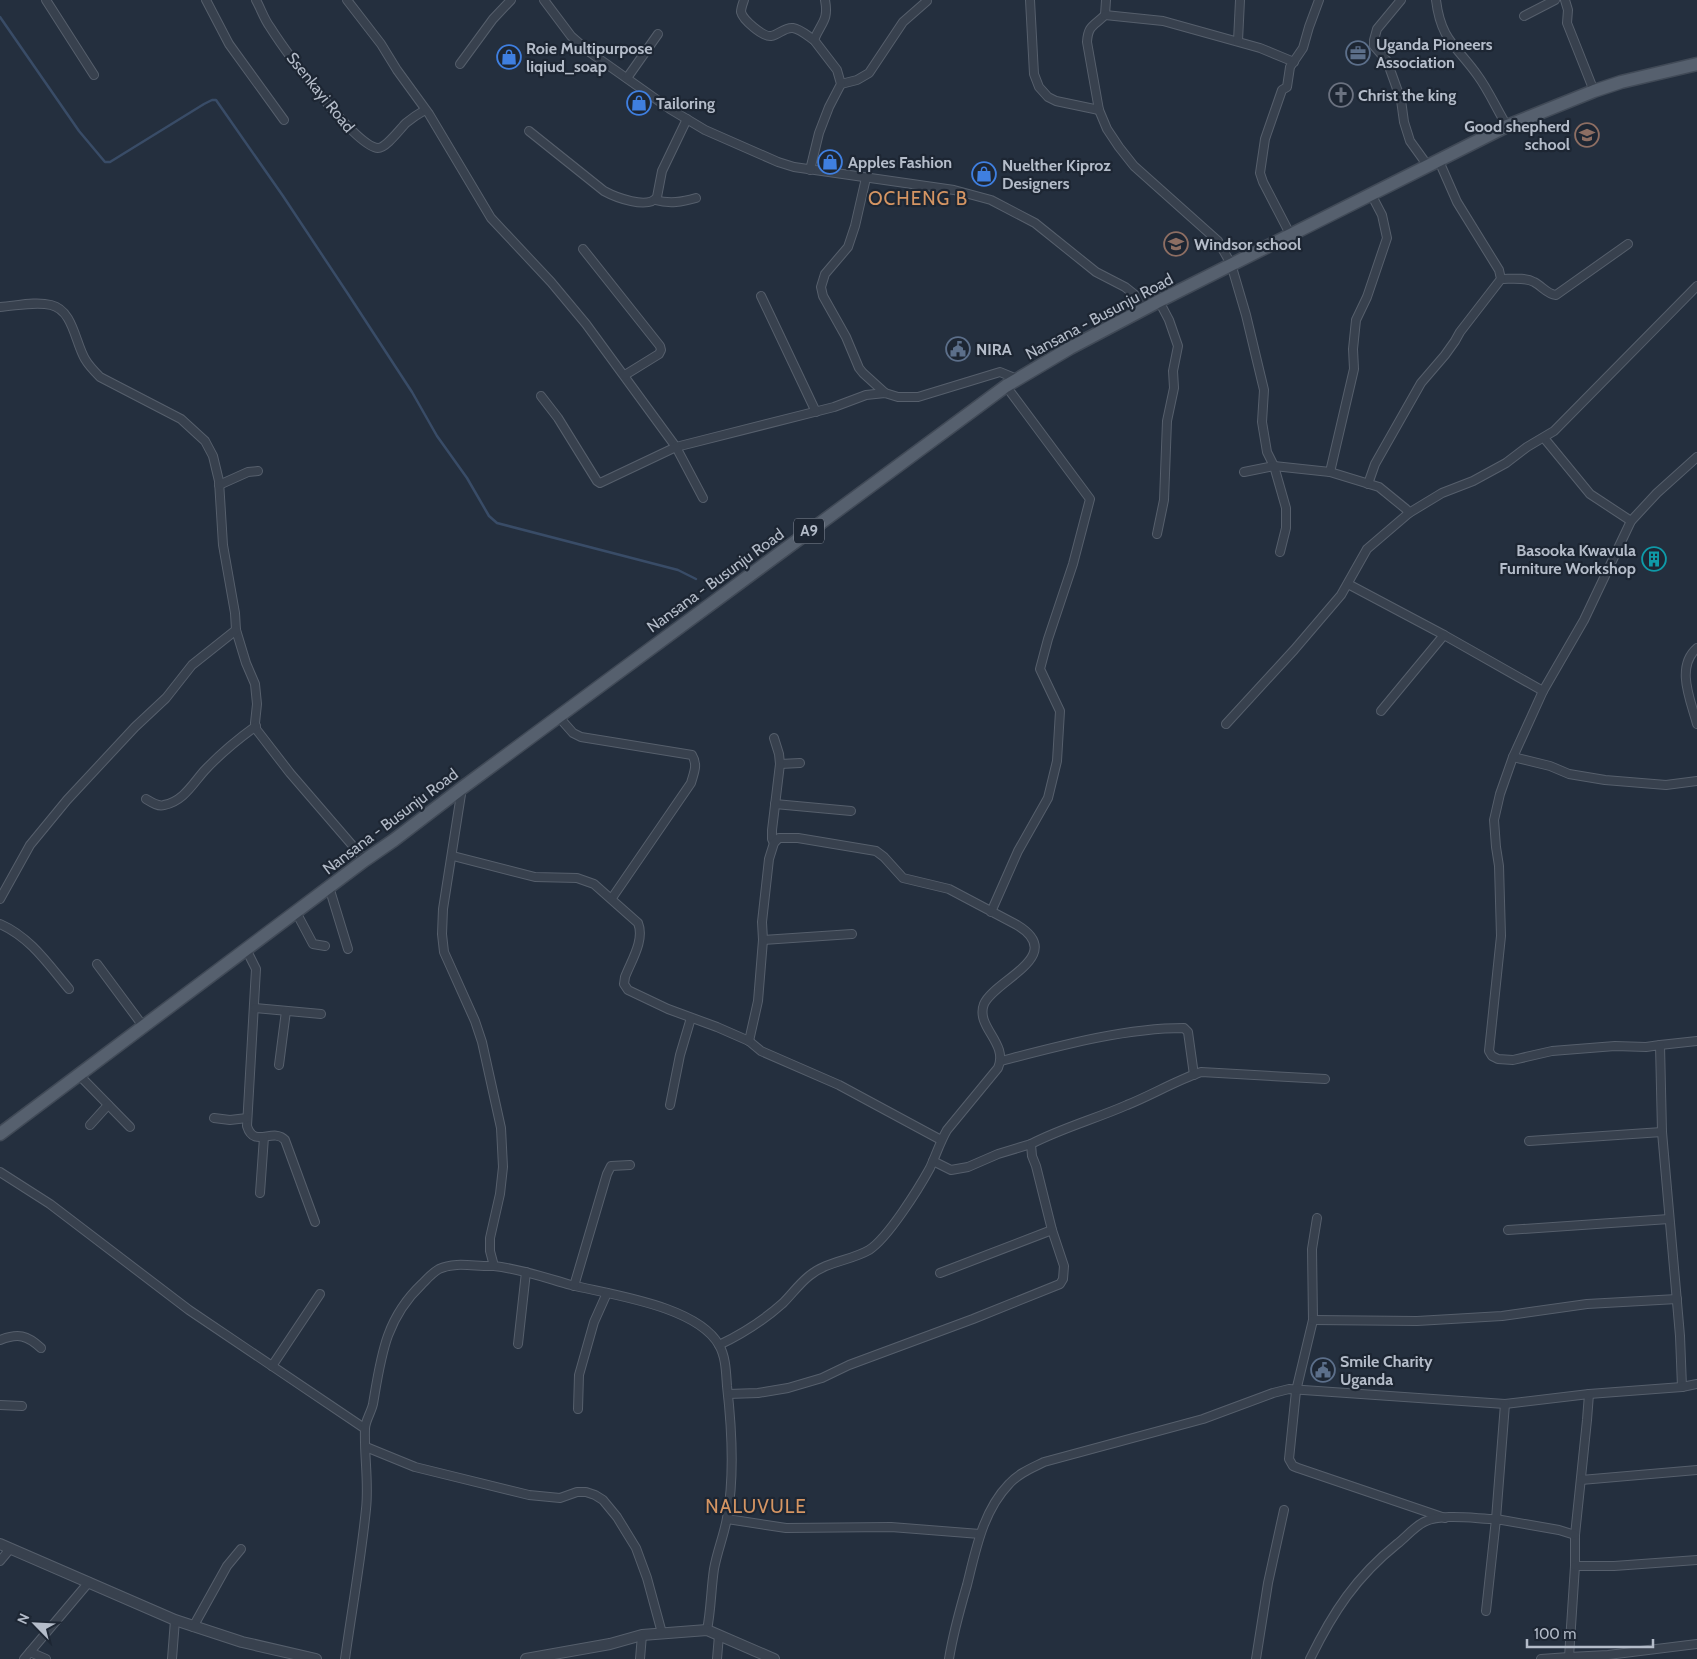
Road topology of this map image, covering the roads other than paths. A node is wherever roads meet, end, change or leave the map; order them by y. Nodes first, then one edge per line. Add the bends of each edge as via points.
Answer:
1 (46, 0) edge
2 (206, 0) edge
3 (256, 0) edge
4 (347, 0) edge
5 (511, 0) edge
6 (544, 0) edge
7 (744, 0) edge
8 (824, 0) edge
9 (926, 0) edge
10 (1030, 0) edge
11 (1106, 0) edge
12 (1240, 0) edge
13 (1319, 0) edge
14 (1401, 0) edge
15 (1436, 0) edge
16 (1555, 0) edge
17 (1565, 0) edge
18 (1104, 15) junction
19 (1524, 16) dead end
20 (658, 34) dead end
21 (814, 40) junction
22 (1238, 41) junction
23 (1294, 62) junction
24 (460, 64) dead end
25 (1697, 64) edge
26 (94, 74) dead end
27 (627, 78) junction
28 (841, 84) junction
29 (1594, 91) junction
30 (425, 110) junction
31 (1099, 110) junction
32 (687, 119) junction
33 (284, 120) dead end
34 (1507, 126) junction
35 (529, 132) dead end
36 (1433, 163) junction
37 (810, 170) junction
38 (866, 178) junction
39 (1371, 194) junction
40 (696, 198) dead end
41 (655, 200) junction
42 (1290, 234) junction
43 (1628, 244) dead end
44 (583, 249) dead end
45 (1231, 264) junction
46 (1501, 280) junction
47 (1697, 286) edge
48 (760, 296) dead end
49 (1154, 303) junction
50 (0, 307) edge
51 (625, 375) junction
52 (1012, 382) junction
53 (885, 393) junction
54 (541, 396) dead end
55 (816, 412) junction
56 (1544, 438) junction
57 (676, 446) junction
58 (1697, 456) edge
59 (1274, 466) junction
60 (258, 471) dead end
61 (1244, 472) dead end
62 (1330, 472) junction
63 (1368, 484) junction
64 (219, 485) junction
65 (703, 498) dead end
66 (1409, 513) junction
67 (1631, 521) junction
68 (1157, 534) dead end
69 (1280, 552) dead end
70 (1348, 584) junction
71 (236, 630) junction
72 (1444, 635) junction
73 (1697, 648) edge
74 (1543, 691) junction
75 (1380, 711) dead end
76 (558, 716) junction
77 (1226, 724) dead end
78 (1697, 724) edge
79 (256, 726) junction
80 (774, 738) dead end
81 (1514, 757) junction
82 (800, 763) dead end
83 (780, 764) junction
84 (1697, 781) edge
85 (462, 788) junction
86 (146, 799) dead end
87 (775, 804) junction
88 (851, 811) dead end
89 (774, 843) junction
90 (453, 856) junction
91 (365, 860) junction
92 (329, 887) junction
93 (1, 893) edge
94 (612, 898) junction
95 (296, 912) junction
96 (991, 912) junction
97 (0, 924) edge
98 (852, 934) dead end
99 (763, 940) junction
100 (325, 946) dead end
101 (246, 949) junction
102 (348, 950) dead end
103 (97, 964) dead end
104 (69, 989) dead end
105 (254, 1008) junction
106 (286, 1011) junction
107 (321, 1014) dead end
108 (692, 1018) junction
109 (143, 1026) junction
110 (749, 1041) junction
111 (1697, 1041) edge
112 (1660, 1044) junction
113 (1001, 1061) junction
114 (279, 1065) dead end
115 (79, 1075) junction
116 (1194, 1075) junction
117 (1325, 1079) dead end
118 (108, 1105) junction
119 (670, 1105) dead end
120 (214, 1118) dead end
121 (247, 1118) junction
122 (90, 1125) dead end
123 (130, 1127) dead end
124 (1662, 1132) junction
125 (0, 1134) edge
126 (264, 1137) junction
127 (941, 1140) junction
128 (1529, 1141) dead end
129 (1031, 1144) junction
130 (933, 1162) junction
131 (630, 1164) dead end
132 (0, 1172) edge
133 (260, 1193) dead end
134 (1317, 1218) dead end
135 (1669, 1219) junction
136 (314, 1222) dead end
137 (1052, 1230) junction
138 (1508, 1230) dead end
139 (494, 1266) junction
140 (526, 1272) junction
141 (940, 1273) dead end
142 (574, 1286) junction
143 (607, 1293) junction
144 (320, 1294) dead end
145 (1677, 1299) junction
146 (1313, 1320) junction
147 (0, 1340) edge
148 (518, 1344) dead end
149 (719, 1345) junction
150 (42, 1348) dead end
151 (272, 1366) junction
152 (1697, 1384) edge
153 (1682, 1387) junction
154 (1296, 1391) junction
155 (728, 1394) junction
156 (1589, 1394) junction
157 (1506, 1404) junction
158 (0, 1406) edge
159 (22, 1406) dead end
160 (578, 1409) dead end
161 (364, 1428) junction
162 (366, 1447) junction
163 (1697, 1470) edge
164 (1582, 1480) junction
165 (1284, 1510) dead end
166 (1445, 1518) junction
167 (727, 1519) junction
168 (1496, 1519) junction
169 (980, 1534) junction
170 (1575, 1535) junction
171 (0, 1544) edge
172 (10, 1549) junction
173 (241, 1549) dead end
174 (1697, 1560) edge
175 (0, 1561) edge
176 (1575, 1566) junction
177 (89, 1582) junction
178 (1486, 1611) dead end
179 (175, 1620) junction
180 (193, 1627) junction
181 (707, 1630) junction
182 (662, 1633) junction
183 (642, 1635) junction
184 (719, 1635) junction
185 (1697, 1644) edge
186 (30, 1652) junction
187 (1569, 1657) junction
188 (24, 1659) edge
189 (46, 1659) edge
190 (172, 1659) edge
191 (316, 1659) edge
192 (344, 1659) edge
193 (526, 1659) edge
194 (640, 1659) edge
195 (717, 1659) edge
196 (774, 1659) edge
197 (949, 1659) edge
198 (1256, 1659) edge
199 (1310, 1659) edge
200 (1541, 1659) edge

1 - 26 street
2 - 33 street via 229,44
3 - 30 street, Ssenkayi Road via 269,26 321,94 352,132 369,144 378,148 384,146
4 - 30 street
5 - 24 street
6 - 27 street via 571,36 588,52
7 - 21 street via 743,16 765,36 794,28
8 - 21 street via 827,13
9 - 28 street via 903,22 869,73
10 - 31 street via 1034,74 1039,88 1056,101
11 - 18 street
12 - 22 street
13 - 23 street via 1307,40
14 - 36 street via 1377,29 1374,46 1387,61 1401,100 1410,141
15 - 34 street via 1442,28 1478,76
16 - 19 street
17 - 29 street via 1567,23
18 - 22 street via 1163,21
18 - 31 street via 1091,26 1088,36
20 - 27 street
21 - 28 street via 837,70
22 - 23 street
23 - 42 street via 1265,139 1260,173
25 - 29 main road, Nansana - Busunju Road / A9
27 - 32 street
28 - 37 street via 826,116
29 - 34 main road, Nansana - Busunju Road / A9
30 - 51 street via 491,218 586,324
31 - 45 street via 1107,129 1134,166 1218,241
32 - 37 street via 778,162
32 - 41 street via 662,170
34 - 36 main road, Nansana - Busunju Road / A9
35 - 41 street via 614,196 644,202
36 - 39 main road, Nansana - Busunju Road / A9
36 - 46 street via 1499,270
37 - 38 street
38 - 49 street via 954,190 991,200 1035,223 1096,272
38 - 53 street via 848,247 825,274 821,287 822,296 846,337 859,368
39 - 42 main road, Nansana - Busunju Road / A9
39 - 62 street via 1382,215 1387,238 1367,298 1356,320 1354,369
40 - 41 street via 673,203
42 - 45 main road, Nansana - Busunju Road / A9
43 - 46 street via 1556,295 1528,280
44 - 51 street via 660,346 659,354
45 - 49 main road, Nansana - Busunju Road / A9
45 - 59 street via 1264,390 1263,431
46 - 63 street via 1421,383 1375,464
47 - 56 street via 1582,404
48 - 55 street
49 - 52 main road, Nansana - Busunju Road / A9
49 - 68 street via 1169,320 1178,346 1167,421 1164,500
50 - 64 street via 44,304 61,310 84,357 100,377 181,419 205,441 213,456
51 - 57 street
52 - 53 street via 1000,372 918,397
52 - 76 main road, Nansana - Busunju Road / A9
52 - 96 street via 1090,499 1040,669 1060,711 1057,760 1048,798 1020,846
53 - 55 street
54 - 57 street via 600,483
55 - 57 street
56 - 66 street via 1506,463 1442,493
56 - 67 street via 1590,494
57 - 65 street
58 - 67 street
59 - 61 street
59 - 62 street
59 - 69 street via 1286,508 1286,528
60 - 64 street
62 - 63 street
63 - 66 street via 1384,490
64 - 71 street via 223,545
66 - 70 street via 1368,549
67 - 74 street via 1584,620
70 - 72 street
70 - 77 street via 1294,650
71 - 79 street via 255,684
71 - 93 street via 192,665 159,705 87,777 30,845
72 - 74 street
72 - 75 street
73 - 78 street via 1687,663 1687,688
74 - 81 street
76 - 85 main road, Nansana - Busunju Road / A9
76 - 94 street via 581,737 692,755 695,760 691,783
79 - 86 street via 206,769 183,796 164,806
79 - 91 street via 290,773
80 - 83 street
81 - 84 street via 1569,774 1605,780 1666,785
81 - 112 street via 1494,820 1501,936 1489,1051 1492,1056 1513,1060 1552,1051
82 - 83 street
83 - 87 street
85 - 90 street
85 - 91 main road, Nansana - Busunju Road / A9
87 - 88 street
87 - 89 street
89 - 96 street via 787,837 876,851 903,878 949,889
89 - 99 street via 768,863
90 - 94 street via 535,877 577,878 594,884
90 - 139 street via 444,909 444,952 480,1035 501,1128 503,1167 490,1238
91 - 92 main road, Nansana - Busunju Road / A9
92 - 95 main road, Nansana - Busunju Road / A9
92 - 102 street
94 - 108 street via 638,923 641,932 624,984 639,996
95 - 100 street via 312,944
95 - 101 main road, Nansana - Busunju Road / A9
96 - 113 street via 1025,929 1035,947 1028,964 993,992 984,1004 983,1017 997,1043
97 - 104 street via 30,942
98 - 99 street
99 - 110 street via 758,1001
101 - 105 street via 256,969
101 - 109 main road, Nansana - Busunju Road / A9
103 - 109 street
105 - 106 street
105 - 121 street
106 - 107 street
106 - 114 street
108 - 110 street
108 - 119 street via 680,1054
109 - 115 main road, Nansana - Busunju Road / A9
110 - 127 street via 761,1051 839,1085
111 - 112 street
112 - 124 street
113 - 116 street via 1126,1034 1184,1028 1188,1032
113 - 127 street
115 - 118 street
115 - 125 main road, Nansana - Busunju Road / A9
116 - 117 street via 1204,1072
116 - 129 street
118 - 122 street
118 - 123 street
120 - 121 street
121 - 126 street via 251,1134
124 - 128 street
124 - 135 street
126 - 133 street
126 - 136 street via 279,1136 288,1144
127 - 130 street
129 - 130 street via 968,1167 951,1170
129 - 137 street
130 - 149 street via 878,1242 862,1253 820,1268 770,1314
131 - 142 street via 611,1166 607,1174
132 - 151 street via 50,1204 188,1310
134 - 146 street via 1312,1249
135 - 138 street
135 - 145 street
137 - 141 street
137 - 155 street via 1064,1266 1060,1284 822,1378 758,1394
139 - 140 street
139 - 161 street via 451,1265 436,1270 411,1294 388,1334
140 - 142 street
140 - 148 street
142 - 143 street
143 - 149 street via 672,1311 692,1320
143 - 160 street via 594,1322 579,1376
144 - 151 street
145 - 146 street via 1587,1304 1502,1316 1417,1321
145 - 153 street
146 - 154 street
147 - 150 street via 19,1336
149 - 155 street
151 - 161 street
152 - 153 street
153 - 156 street
154 - 157 street
154 - 166 street via 1288,1452 1293,1466
154 - 169 street via 1289,1389 1273,1393 1203,1419 1044,1462 1008,1484
155 - 167 street via 732,1438
156 - 157 street
156 - 164 street
157 - 168 street
158 - 159 street
161 - 162 street
162 - 182 street via 415,1466 528,1495 560,1498 586,1492 603,1500 636,1548
162 - 192 street via 367,1501
163 - 164 street
164 - 170 street
165 - 198 street
166 - 168 street
166 - 199 street via 1424,1522 1360,1578 1325,1629
167 - 169 street via 786,1528 891,1527
167 - 181 street via 717,1554
168 - 170 street
168 - 178 street
169 - 197 street
170 - 176 street
171 - 172 street
172 - 175 street
172 - 177 street
173 - 180 street via 227,1566
174 - 176 street
176 - 187 street
177 - 179 street
177 - 186 street
179 - 180 street
179 - 190 street
180 - 191 street
181 - 182 street
181 - 184 street
182 - 183 street
183 - 193 street
183 - 194 street
184 - 195 street
184 - 196 street
185 - 187 street
186 - 188 street
186 - 189 street
187 - 200 street

